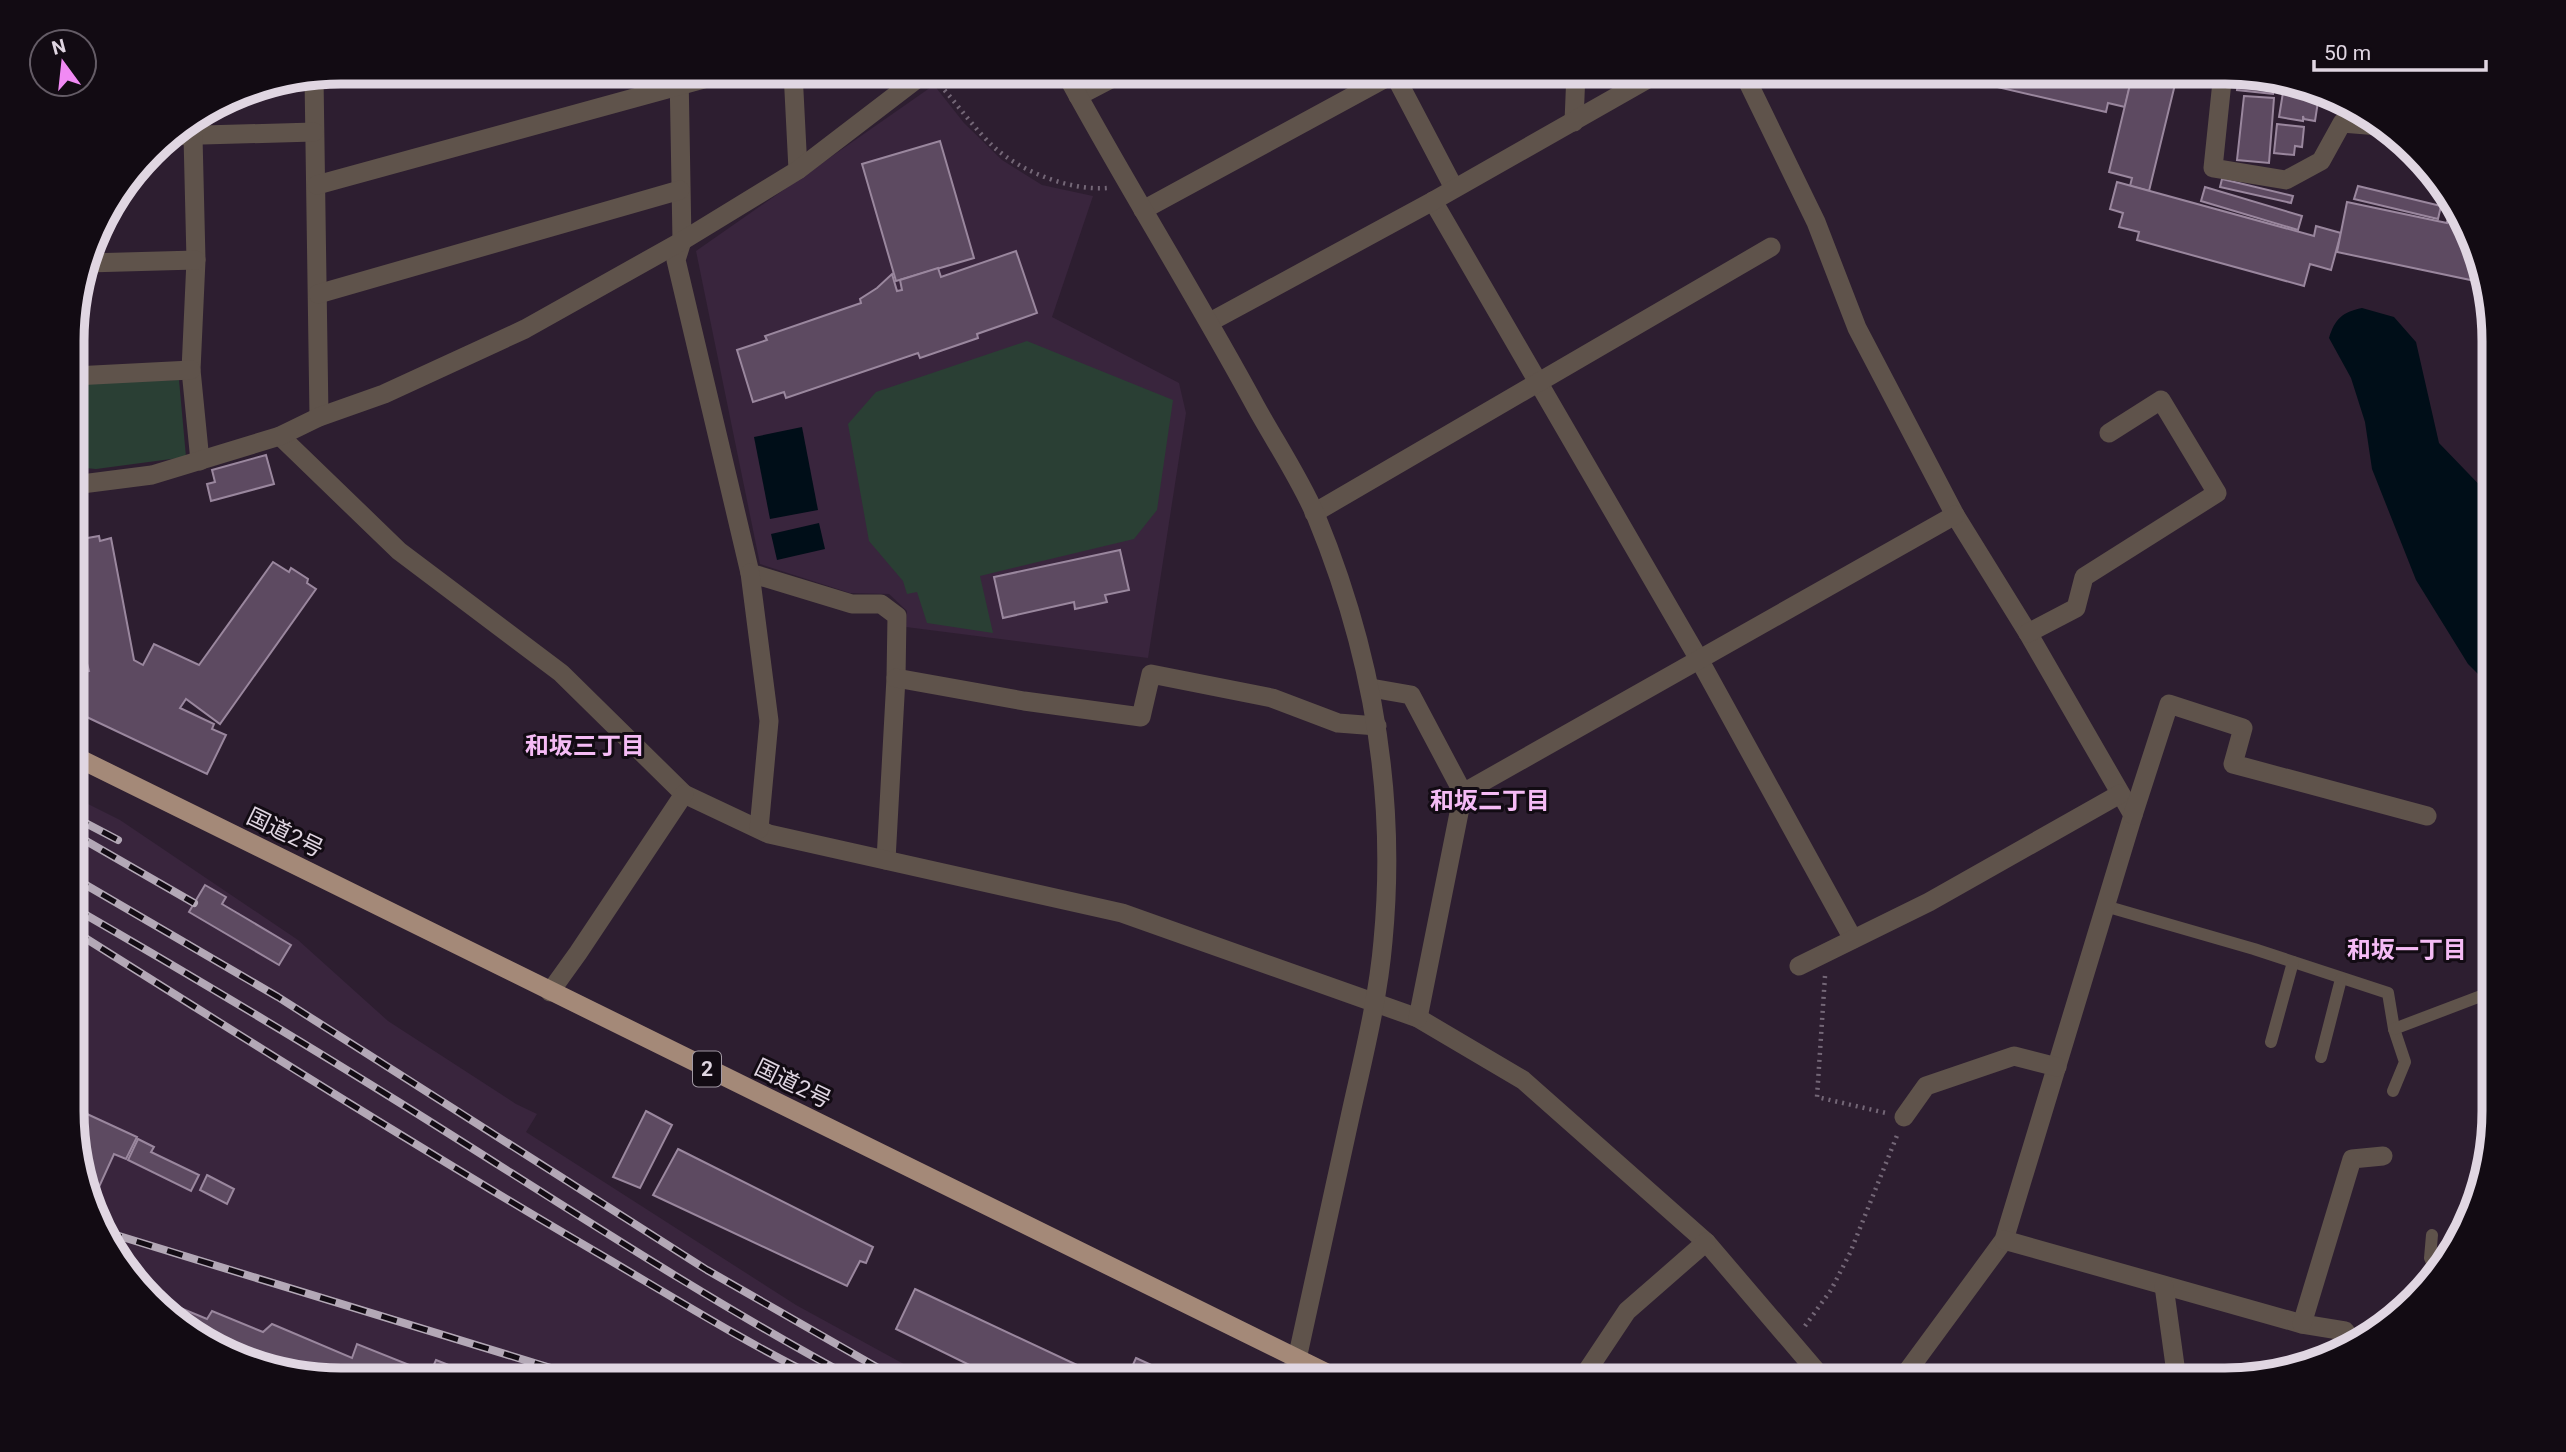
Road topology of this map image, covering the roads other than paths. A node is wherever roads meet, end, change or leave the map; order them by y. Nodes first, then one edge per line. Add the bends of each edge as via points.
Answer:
1 (662, 84) edge
2 (679, 84) edge
3 (794, 84) edge
4 (920, 84) edge
5 (1072, 84) edge
6 (1101, 84) edge
7 (1372, 84) edge
8 (1400, 84) edge
9 (1576, 84) edge
10 (1639, 84) edge
11 (1749, 84) edge
12 (2222, 84) edge
13 (314, 86) edge
14 (1078, 96) junction
15 (1574, 122) junction
16 (2364, 124) edge
17 (314, 132) junction
18 (185, 136) edge
19 (193, 136) junction
20 (798, 170) junction
21 (317, 185) junction
22 (1454, 188) junction
23 (680, 190) junction
24 (1433, 201) junction
25 (1143, 210) junction
26 (682, 241) junction
27 (1771, 247) dead end
28 (196, 260) junction
29 (97, 263) edge
30 (318, 294) junction
31 (1210, 322) junction
32 (191, 370) junction
33 (84, 375) edge
34 (1539, 382) junction
35 (319, 417) junction
36 (2109, 433) dead end
37 (280, 436) junction
38 (200, 461) junction
39 (84, 484) edge
40 (1314, 513) junction
41 (1955, 515) junction
42 (750, 573) junction
43 (2028, 633) junction
44 (1700, 661) junction
45 (896, 678) junction
46 (1371, 688) junction
47 (1377, 726) junction
48 (84, 761) edge
49 (1463, 793) junction
50 (684, 794) junction
51 (2120, 794) junction
52 (2133, 815) junction
53 (2427, 816) dead end
54 (759, 829) junction
55 (886, 860) junction
56 (2105, 906) junction
57 (1853, 939) junction
58 (2293, 962) junction
59 (1799, 966) dead end
60 (2341, 979) junction
61 (550, 992) junction
62 (2482, 996) edge
63 (1375, 1003) junction
64 (1418, 1018) junction
65 (2394, 1029) junction
66 (2271, 1042) dead end
67 (2321, 1057) dead end
68 (2057, 1067) junction
69 (2393, 1091) dead end
70 (1904, 1117) road end
71 (2383, 1156) dead end
72 (2432, 1235) dead end
73 (2004, 1240) junction
74 (1706, 1242) junction
75 (2432, 1263) edge
76 (2164, 1286) junction
77 (2302, 1324) junction
78 (2349, 1337) edge
79 (1297, 1359) junction
80 (1293, 1368) edge
81 (1315, 1368) edge
82 (1589, 1368) edge
83 (1814, 1368) edge
84 (1910, 1368) edge
85 (2175, 1368) edge

1 - 21 street
2 - 23 street
3 - 20 street
4 - 20 street
5 - 14 street
6 - 14 street
7 - 25 street
8 - 22 street
9 - 15 street
10 - 15 street
11 - 41 street via 1816,222 1857,328
12 - 16 street via 2213,168 2286,180 2320,161 2342,122
13 - 17 street
14 - 25 street
15 - 22 street
17 - 19 street
17 - 21 street
18 - 19 street
19 - 28 street
20 - 26 street
21 - 30 street
22 - 24 street
23 - 26 street
23 - 30 street
24 - 31 street
24 - 34 street
25 - 31 street
26 - 35 street via 525,329 384,394
26 - 42 street via 676,260
27 - 34 street
28 - 29 street
28 - 32 street
30 - 35 street
31 - 40 street
32 - 33 street
32 - 38 street
34 - 40 street
34 - 44 street
35 - 37 street
36 - 43 street via 2161,400 2217,493 2084,577 2076,608
37 - 38 street
37 - 50 street via 398,551 561,673
38 - 39 street via 152,475
40 - 46 street via 1346,599
41 - 43 street
41 - 44 street
42 - 45 street via 852,604 881,604 897,616
42 - 54 street via 769,721
43 - 51 street
44 - 49 street
44 - 57 street
45 - 47 street via 1141,717 1151,674 1272,698 1338,723
45 - 55 street
46 - 47 street
46 - 49 street via 1411,695
47 - 63 street via 1387,847 1384,940
48 - 61 highway, 国道2号 / 2
49 - 64 street
50 - 54 street
50 - 61 street
51 - 52 street
51 - 57 street via 1929,902
52 - 53 street via 2169,704 2243,728 2234,764
52 - 56 street
54 - 55 street
55 - 63 street via 1122,913
56 - 58 lane
56 - 68 street
57 - 59 street
58 - 60 lane
58 - 66 lane
60 - 65 lane via 2388,993
60 - 67 lane
61 - 79 highway, 国道2号 / 2
62 - 65 lane
63 - 64 street
63 - 79 street
64 - 74 street via 1523,1080
65 - 69 lane via 2405,1062
68 - 70 street via 2014,1056 1926,1086
68 - 73 street
71 - 77 street via 2352,1159
72 - 75 lane
73 - 76 street
73 - 84 street
74 - 82 street via 1627,1311
74 - 83 street
76 - 77 street
76 - 85 street
77 - 78 street via 2345,1331
79 - 80 street
79 - 81 highway, 国道2号 / 2

